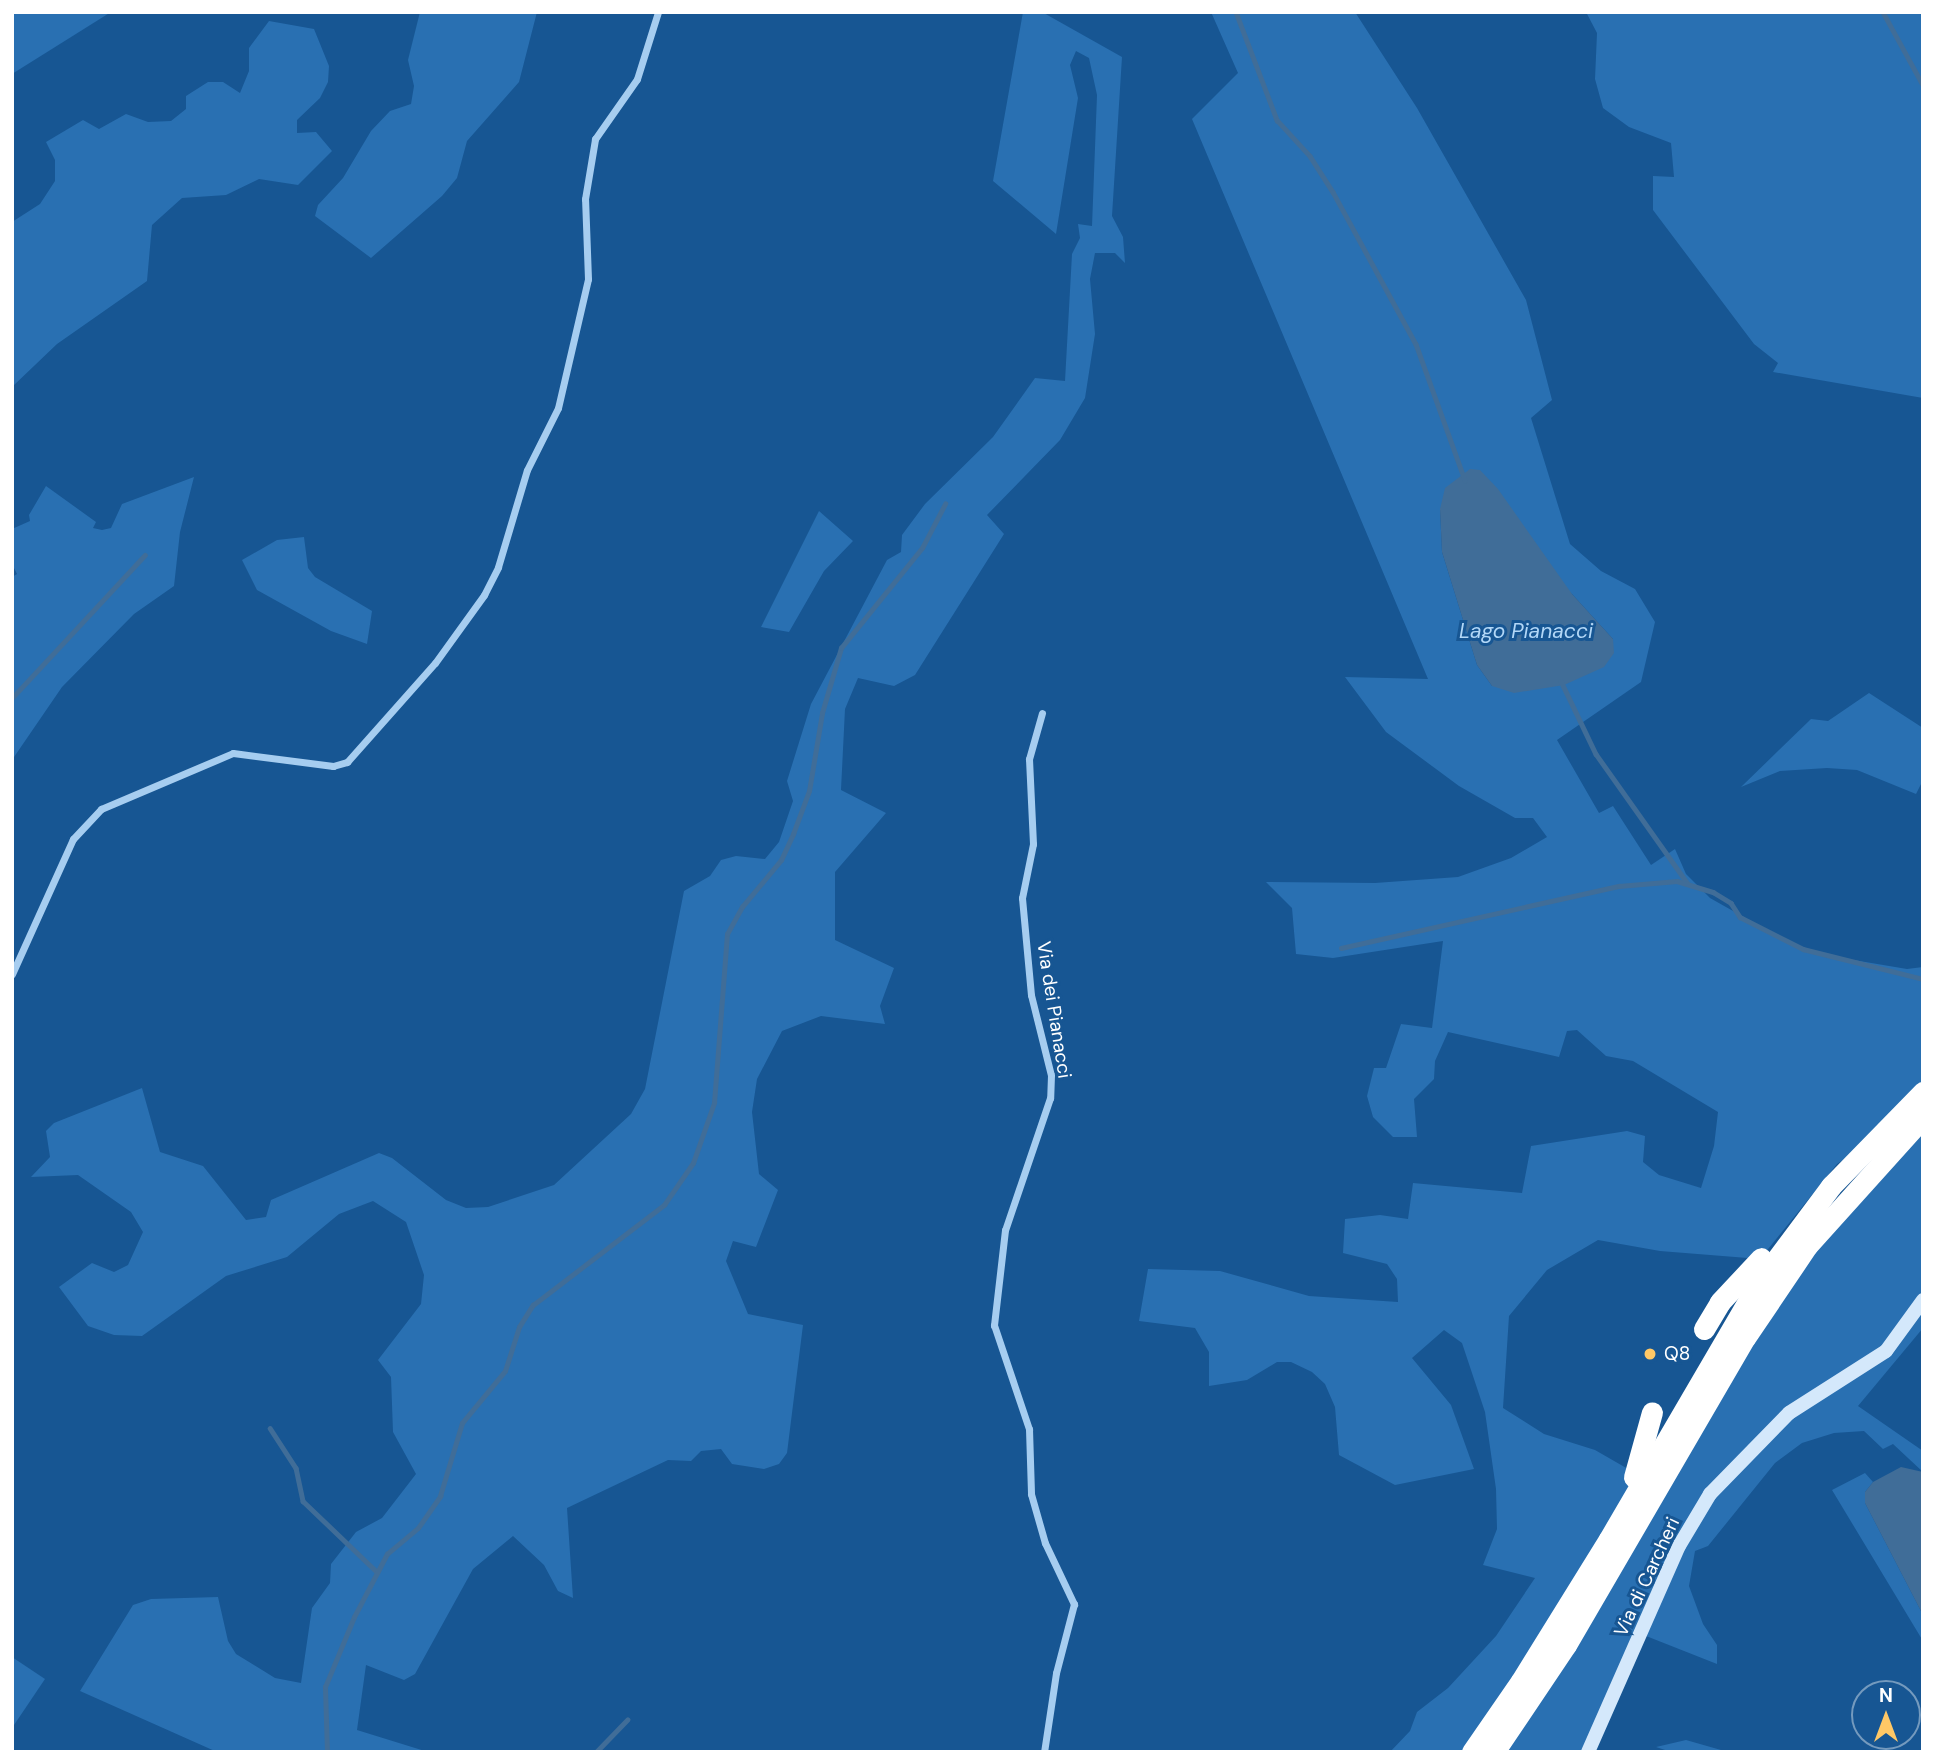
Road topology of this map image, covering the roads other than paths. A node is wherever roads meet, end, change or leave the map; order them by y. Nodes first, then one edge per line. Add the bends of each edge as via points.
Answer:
1 (658, 12) edge
2 (1042, 713) dead end
3 (12, 974) edge
4 (1923, 1092) edge
5 (1923, 1117) edge
6 (1875, 1138) junction
7 (1923, 1300) edge
8 (1704, 1329) dead end
9 (1652, 1412) dead end
10 (1620, 1518) junction
11 (1044, 1752) edge
12 (1472, 1752) edge
13 (1494, 1752) edge
14 (1588, 1752) edge

1 - 3 street via 637,79 596,139 585,199 588,279 558,408 527,470 498,567 484,595 435,663 347,762 333,766 254,752 233,753 101,809 74,839
2 - 11 street, Via dei Pianacci via 1028,759 1033,844 1022,898 1031,995 1051,1075 1050,1098 1005,1230 994,1325 1028,1429 1031,1494 1041,1531 1073,1604
4 - 6 highway
5 - 13 highway via 1807,1245 1745,1338 1566,1645
6 - 8 highway via 1837,1164 1747,1276 1720,1302
6 - 10 highway via 1832,1186 1758,1284
7 - 14 street, Via di Carcheri via 1886,1351 1789,1413 1710,1494 1679,1546
9 - 10 highway
10 - 12 highway

